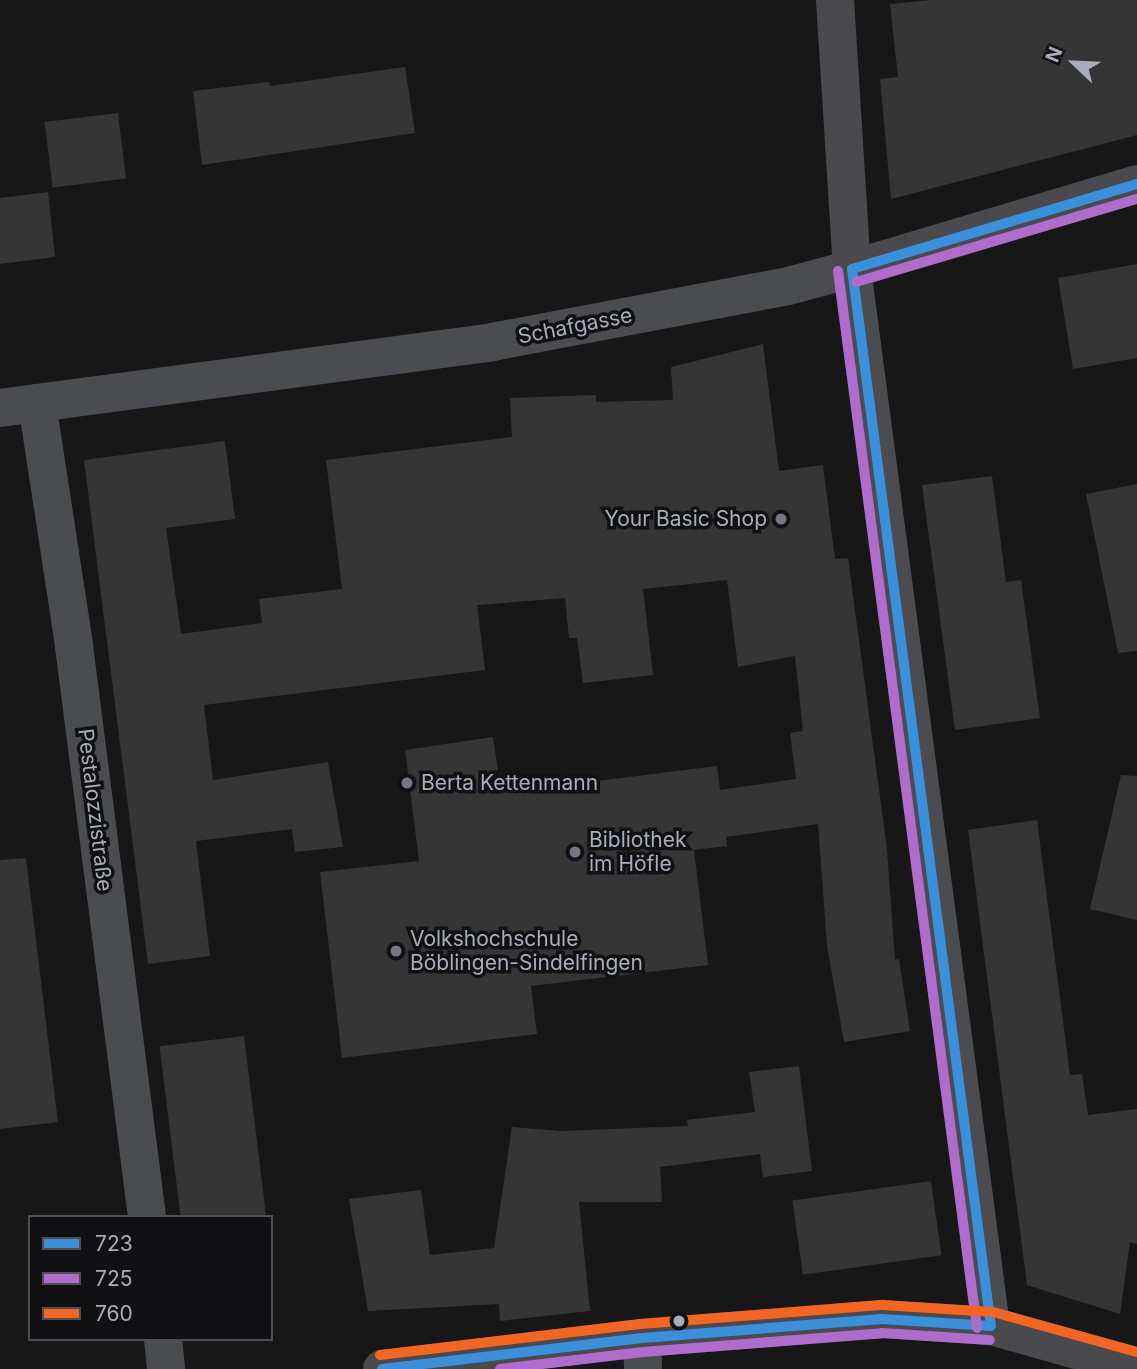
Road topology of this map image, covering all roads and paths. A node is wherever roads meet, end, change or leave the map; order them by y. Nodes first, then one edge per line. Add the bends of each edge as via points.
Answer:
1 (835, 0) edge
2 (1137, 184) edge
3 (852, 269) junction
4 (37, 403) junction
5 (0, 408) edge
6 (147, 1215) edge
7 (991, 1326) junction
8 (163, 1341) edge
9 (643, 1354) edge
10 (1137, 1367) edge
11 (166, 1369) edge
12 (382, 1369) edge

1 - 3 main road
2 - 3 main road, Schafgasse
3 - 4 street, Schafgasse via 788,286 492,342
3 - 7 street
4 - 5 street, Schafgasse
4 - 6 street, Pestalozzistraße via 74,646
7 - 9 main road via 882,1319
7 - 10 main road
8 - 11 street
9 - 12 main road

